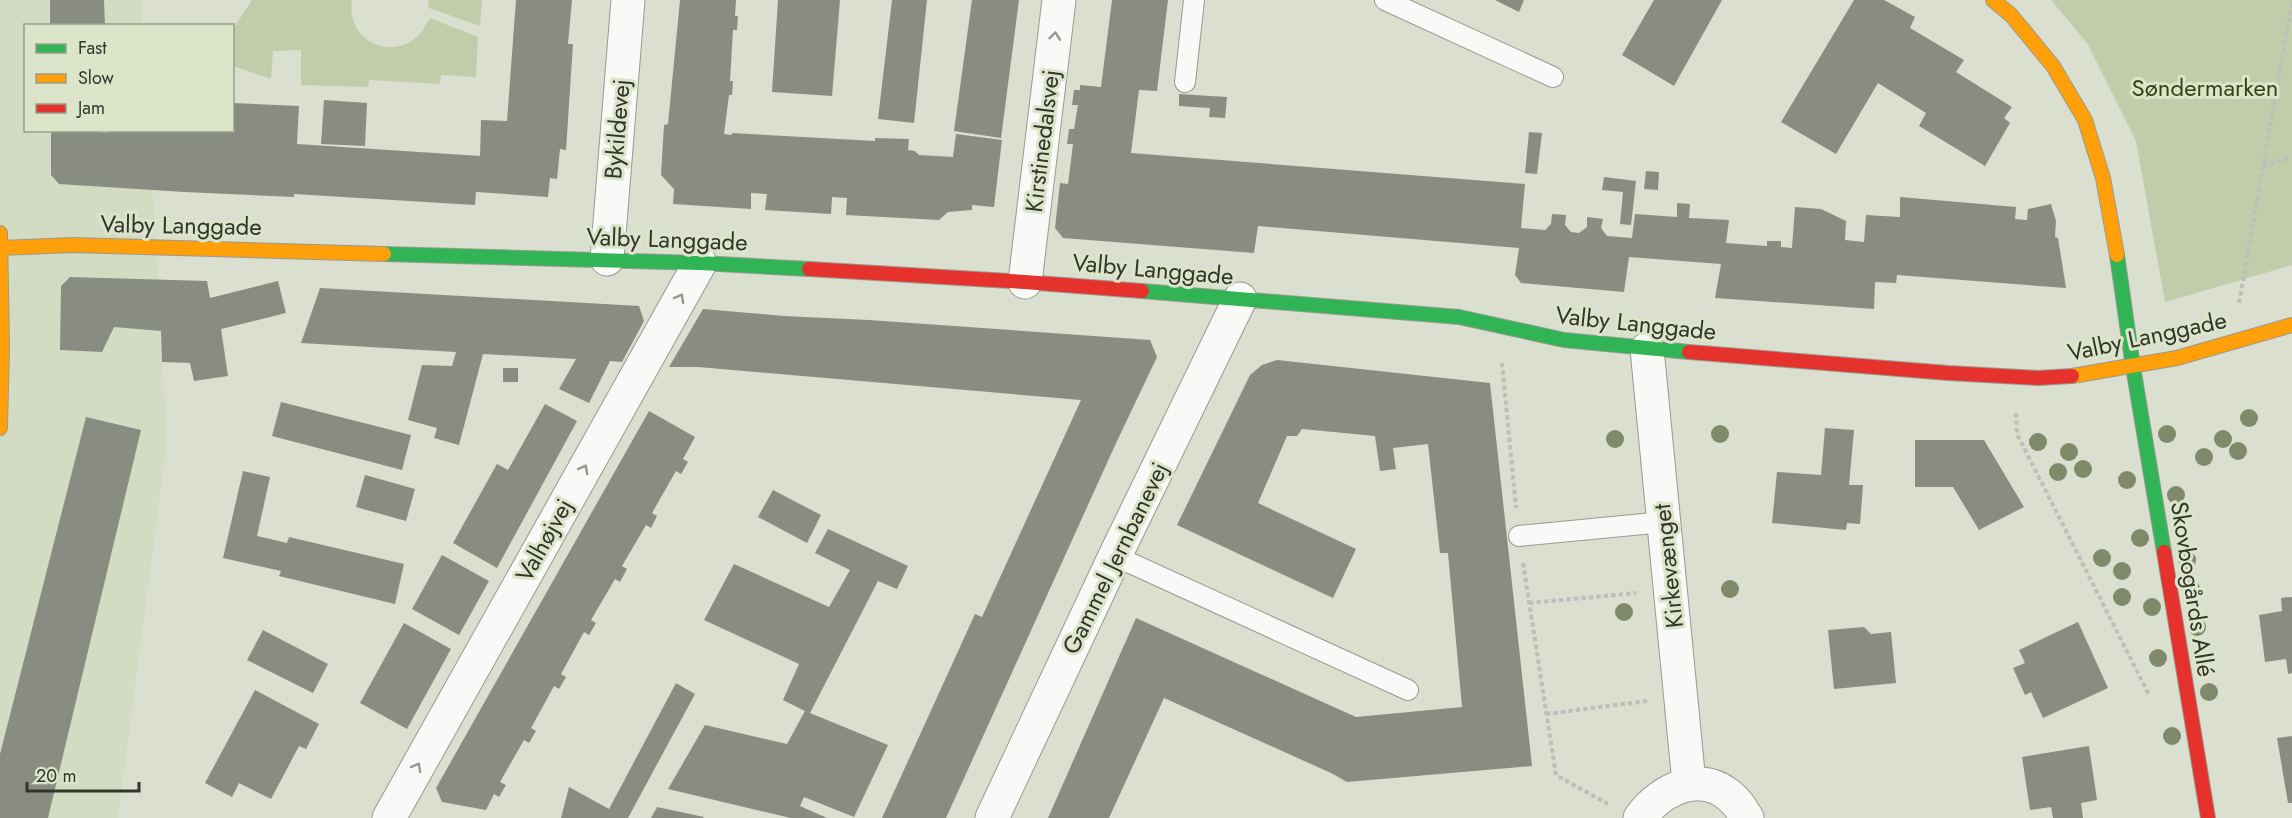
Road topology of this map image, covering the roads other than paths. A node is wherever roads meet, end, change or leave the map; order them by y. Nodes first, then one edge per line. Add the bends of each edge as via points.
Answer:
1 (628, 0) edge
2 (1059, 0) edge
3 (1194, 0) edge
4 (1385, 0) edge
5 (1993, 0) edge
6 (1553, 77) dead end
7 (1185, 82) dead end
8 (0, 233) edge
9 (0, 248) edge
10 (607, 259) junction
11 (700, 263) junction
12 (1025, 282) junction
13 (1240, 299) junction
14 (2292, 325) edge
15 (1647, 349) junction
16 (2133, 367) junction
17 (0, 428) edge
18 (1664, 522) junction
19 (1519, 536) road end
20 (1115, 556) junction
21 (1408, 690) dead end
22 (1689, 783) junction
23 (1627, 813) edge
24 (389, 818) edge
25 (992, 818) edge
26 (1748, 818) edge
27 (2208, 818) edge

1 - 10 street, Bykildevej
12 -> 2 street, Kirstinedalsvej
3 - 7 lane
4 - 6 lane
5 - 16 street, Skovbogårds Allé via 2011,15 2053,66 2085,120 2112,221
8 - 9 street
9 - 10 street, Valby Langgade via 84,245
9 - 17 street
10 - 11 street, Valby Langgade
11 - 12 street, Valby Langgade
24 -> 11 street, Valhøjvej
12 - 13 street, Valby Langgade
13 - 15 street, Valby Langgade via 1459,317 1564,340
13 - 20 street, Gammel Jernbanevej
14 - 16 street, Valby Langgade
15 - 16 street, Valby Langgade via 2038,378
15 - 18 street, Kirkevænget
16 - 27 street, Skovbogårds Allé
18 - 19 lane
18 - 22 street, Kirkevænget
20 - 21 lane
20 - 25 street, Gammel Jernbanevej
22 - 23 street
22 - 26 street via 1720,789 1733,798

